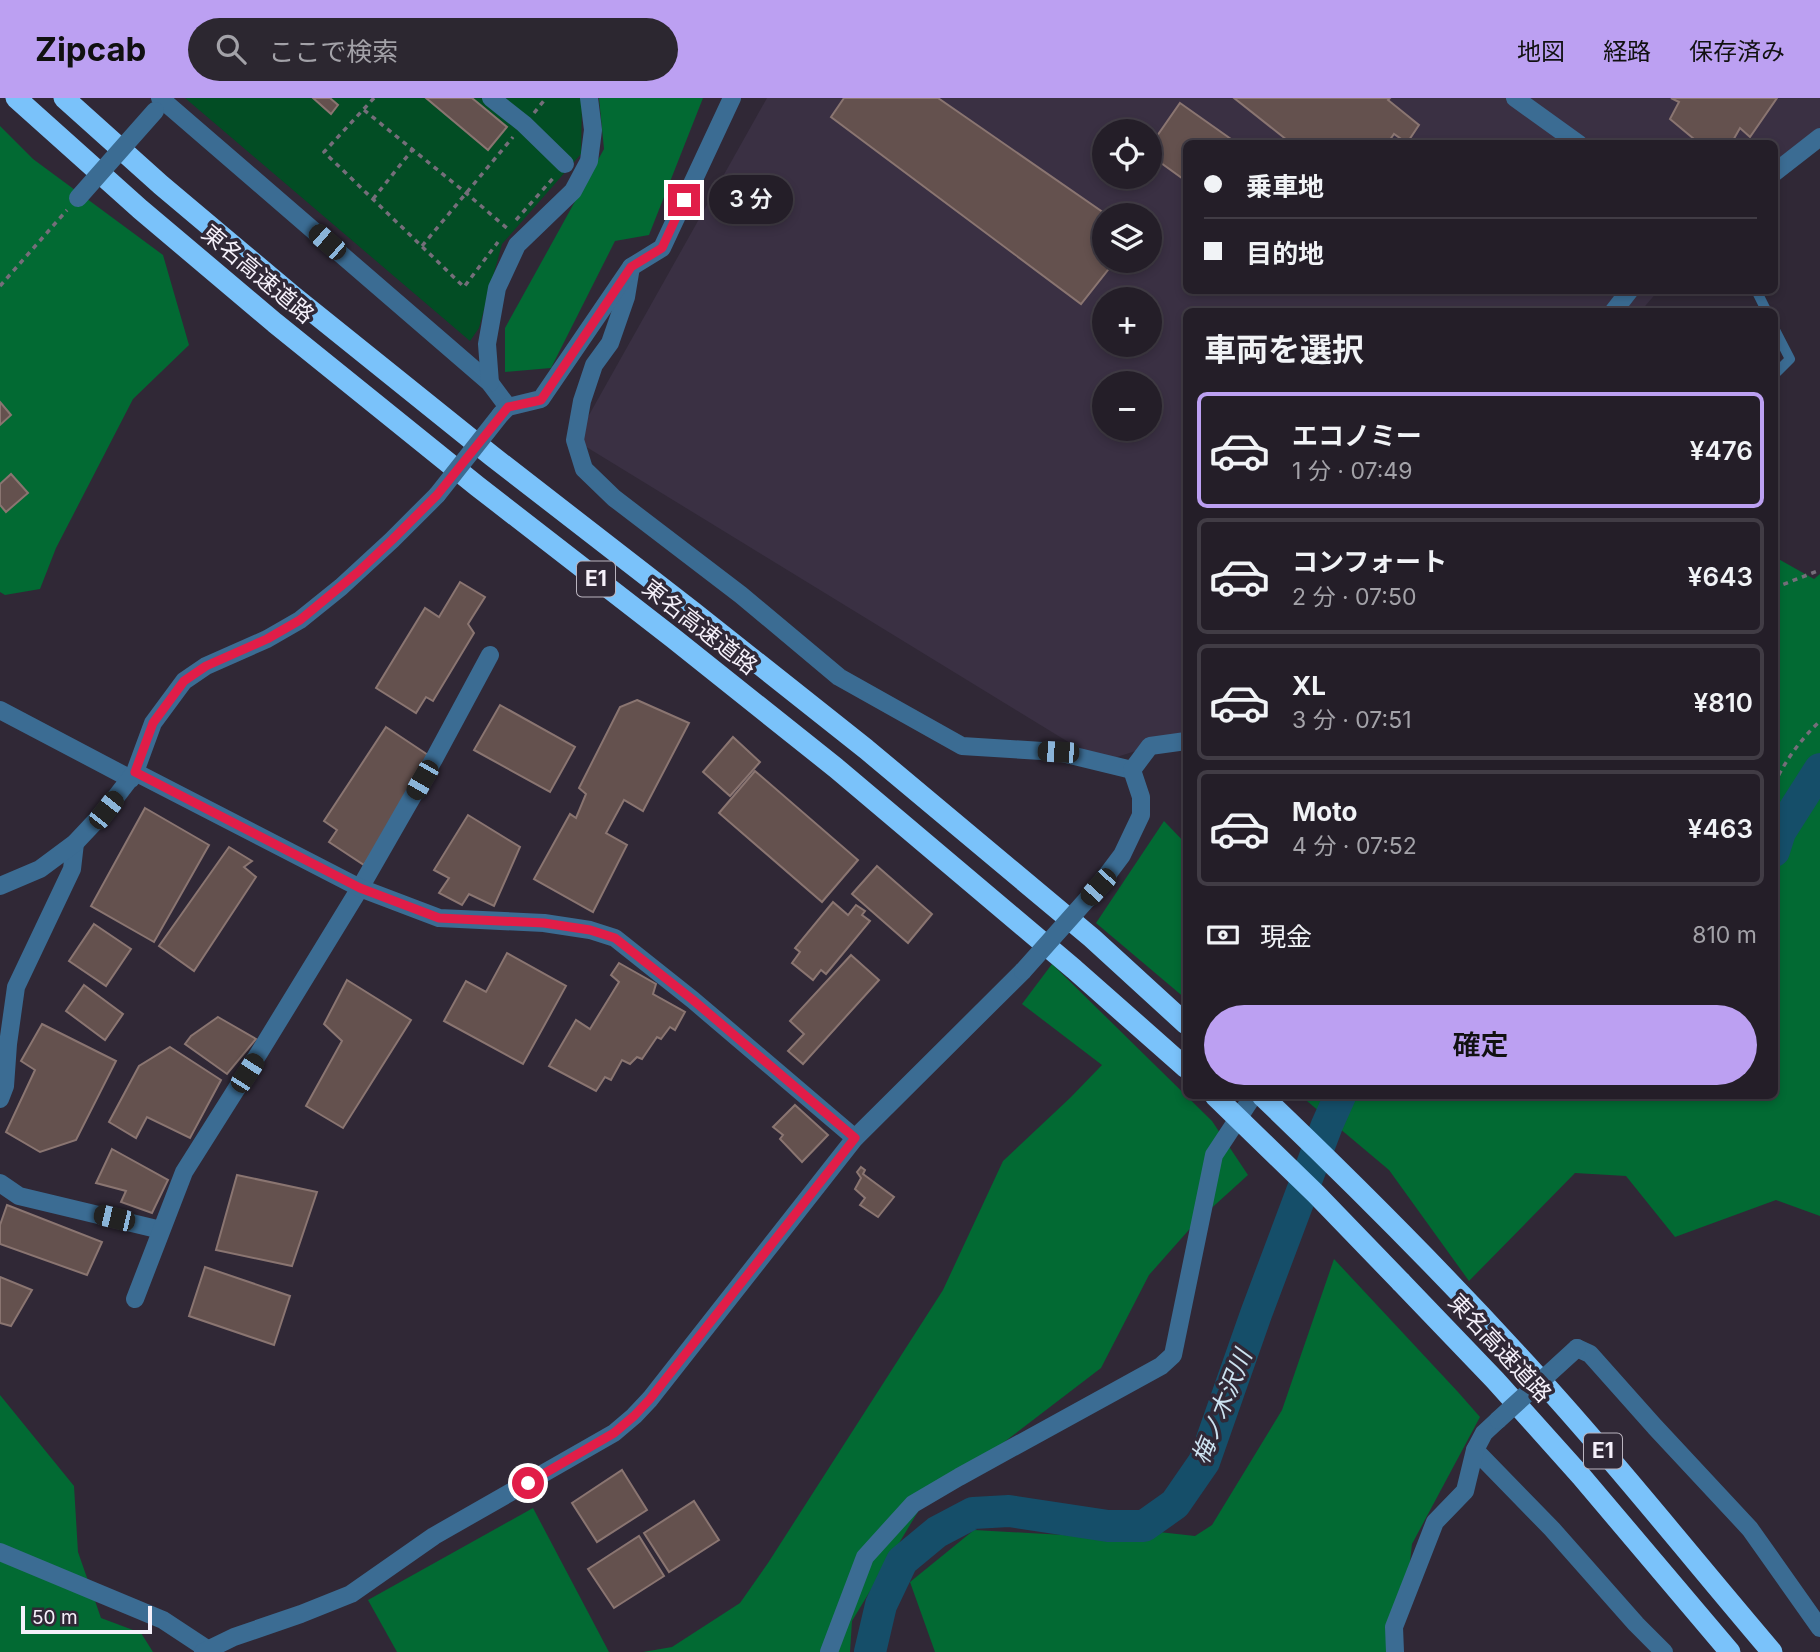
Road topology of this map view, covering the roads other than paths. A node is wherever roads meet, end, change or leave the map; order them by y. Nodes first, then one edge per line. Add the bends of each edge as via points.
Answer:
1 (16, 98) edge
2 (64, 98) edge
3 (491, 98) edge
4 (589, 98) edge
5 (732, 98) edge
6 (1515, 98) edge
7 (161, 102) edge
8 (1820, 137) edge
9 (1573, 140) edge
10 (565, 164) road end
11 (1778, 170) edge
12 (78, 198) road end
13 (631, 267) junction
14 (1627, 294) edge
15 (1616, 308) edge
16 (1778, 336) edge
17 (1778, 371) edge
18 (490, 383) junction
19 (504, 410) junction
20 (490, 654) dead end
21 (0, 710) edge
22 (1183, 742) edge
23 (1132, 770) junction
24 (133, 775) junction
25 (75, 843) junction
26 (0, 886) edge
27 (360, 888) junction
28 (1183, 1021) edge
29 (1182, 1064) edge
30 (0, 1099) edge
31 (1218, 1099) edge
32 (1251, 1099) edge
33 (1265, 1099) edge
34 (855, 1138) junction
35 (0, 1183) edge
36 (162, 1230) junction
37 (135, 1299) dead end
38 (1475, 1450) junction
39 (4, 1553) edge
40 (1820, 1628) edge
41 (204, 1650) edge
42 (829, 1652) edge
43 (1395, 1652) edge
44 (1664, 1652) edge
45 (1730, 1652) edge
46 (1772, 1652) edge

1 - 29 highway, 東名高速道路 / E1 via 275,323 836,768
2 - 28 highway, 東名高速道路 / E1 via 293,296 866,749 1092,938
3 - 10 street
4 - 18 street via 593,130 589,161 573,191 517,245 497,288 488,344
5 - 13 street via 662,248
6 - 9 street
7 - 12 street, bridge
7 - 18 street
8 - 11 street
13 - 19 street via 541,400
13 - 23 street via 610,343 594,365 582,401 575,440 584,469 614,498 839,677 962,747 1058,752
14 - 15 street
16 - 17 lane via 1790,359
18 - 19 street
19 - 24 street, bridge via 437,495 341,587 300,620 184,681 153,723
20 - 27 street
21 - 24 street
22 - 23 street via 1150,747
23 - 34 street, bridge via 1141,815 1122,855 1098,887 1023,971
24 - 25 street
24 - 27 street
25 - 26 street via 40,869
25 - 30 street via 72,869 16,987
27 - 34 street via 439,918 544,923 615,938
27 - 36 street via 184,1171
31 - 45 highway, 東名高速道路 / E1, bridge via 1495,1380
32 - 42 street via 1214,1155 1173,1355 1161,1366 913,1504 864,1557
33 - 46 highway, 東名高速道路 / E1 via 1516,1353
34 - 41 street via 650,1399 614,1433 434,1536 351,1594
35 - 36 street via 19,1196
36 - 37 street
38 - 40 street, bridge via 1484,1433 1577,1348 1590,1354 1750,1529
38 - 43 street via 1465,1491 1435,1522 1394,1627
38 - 44 street
39 - 41 street via 163,1620

